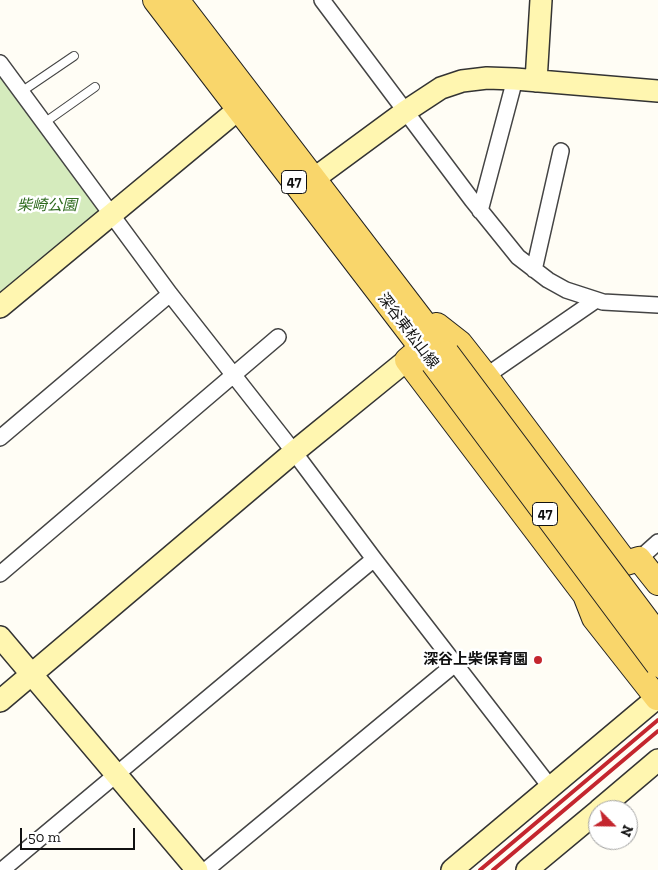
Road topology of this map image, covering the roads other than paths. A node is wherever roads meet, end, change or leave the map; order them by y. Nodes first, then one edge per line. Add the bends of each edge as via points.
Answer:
1 (155, 0) edge
2 (178, 0) edge
3 (542, 0) edge
4 (330, 3) edge
5 (74, 56) dead end
6 (0, 63) edge
7 (526, 80) junction
8 (95, 87) dead end
9 (658, 91) edge
10 (21, 92) junction
11 (245, 103) junction
12 (406, 111) junction
13 (44, 123) junction
14 (560, 151) dead end
15 (306, 184) junction
16 (480, 211) junction
17 (110, 214) junction
18 (534, 270) junction
19 (170, 294) junction
20 (596, 300) junction
21 (411, 304) junction
22 (658, 305) edge
23 (0, 307) edge
24 (278, 337) dead end
25 (427, 356) junction
26 (233, 376) junction
27 (486, 376) junction
28 (0, 438) edge
29 (294, 452) junction
30 (658, 542) edge
31 (374, 559) junction
32 (633, 561) junction
33 (0, 574) edge
34 (658, 583) edge
35 (585, 595) junction
36 (658, 635) edge
37 (0, 637) edge
38 (456, 664) junction
39 (658, 665) edge
40 (32, 675) junction
41 (657, 697) edge
42 (0, 701) edge
43 (658, 760) edge
44 (115, 774) junction
45 (551, 788) junction
46 (610, 800) edge
47 (588, 818) edge
48 (2, 870) edge
49 (197, 870) edge
50 (206, 870) edge
51 (452, 870) edge
52 (527, 870) edge

1 - 11 main road, 深谷東松山線 / 47
2 - 11 main road, 深谷東松山線 / 47
3 - 7 street
4 - 12 street
5 - 10 lane
6 - 10 street
7 - 9 street
7 - 12 street via 487,78 462,81 441,88
7 - 16 street
8 - 13 lane
10 - 13 street
11 - 15 main road, 深谷東松山線 / 47
11 - 17 street
12 - 15 street
12 - 16 street
13 - 17 street
14 - 18 street
15 - 21 main road, 深谷東松山線 / 47
15 - 25 main road, 深谷東松山線 / 47
16 - 18 street via 518,257
17 - 19 street
17 - 23 street
18 - 20 street via 566,290
19 - 26 street
19 - 28 street
20 - 22 street
20 - 27 street
21 - 25 main road, 深谷東松山線 / 47
21 - 27 main road via 460,343
24 - 26 street
25 - 29 street
25 - 35 main road
25 - 36 main road, 深谷東松山線 / 47, bridge
25 - 39 main road, 深谷東松山線 / 47, bridge
26 - 29 street
26 - 33 street
27 - 32 main road
29 - 31 street
29 - 40 street
30 - 32 street
31 - 38 street
31 - 44 street
32 - 34 main road
32 - 35 street
35 - 41 main road via 594,618
37 - 40 street
38 - 45 street
38 - 50 street
40 - 42 street
40 - 44 street
41 - 45 street
43 - 46 street
44 - 48 street
44 - 49 street
45 - 51 street
47 - 52 street

